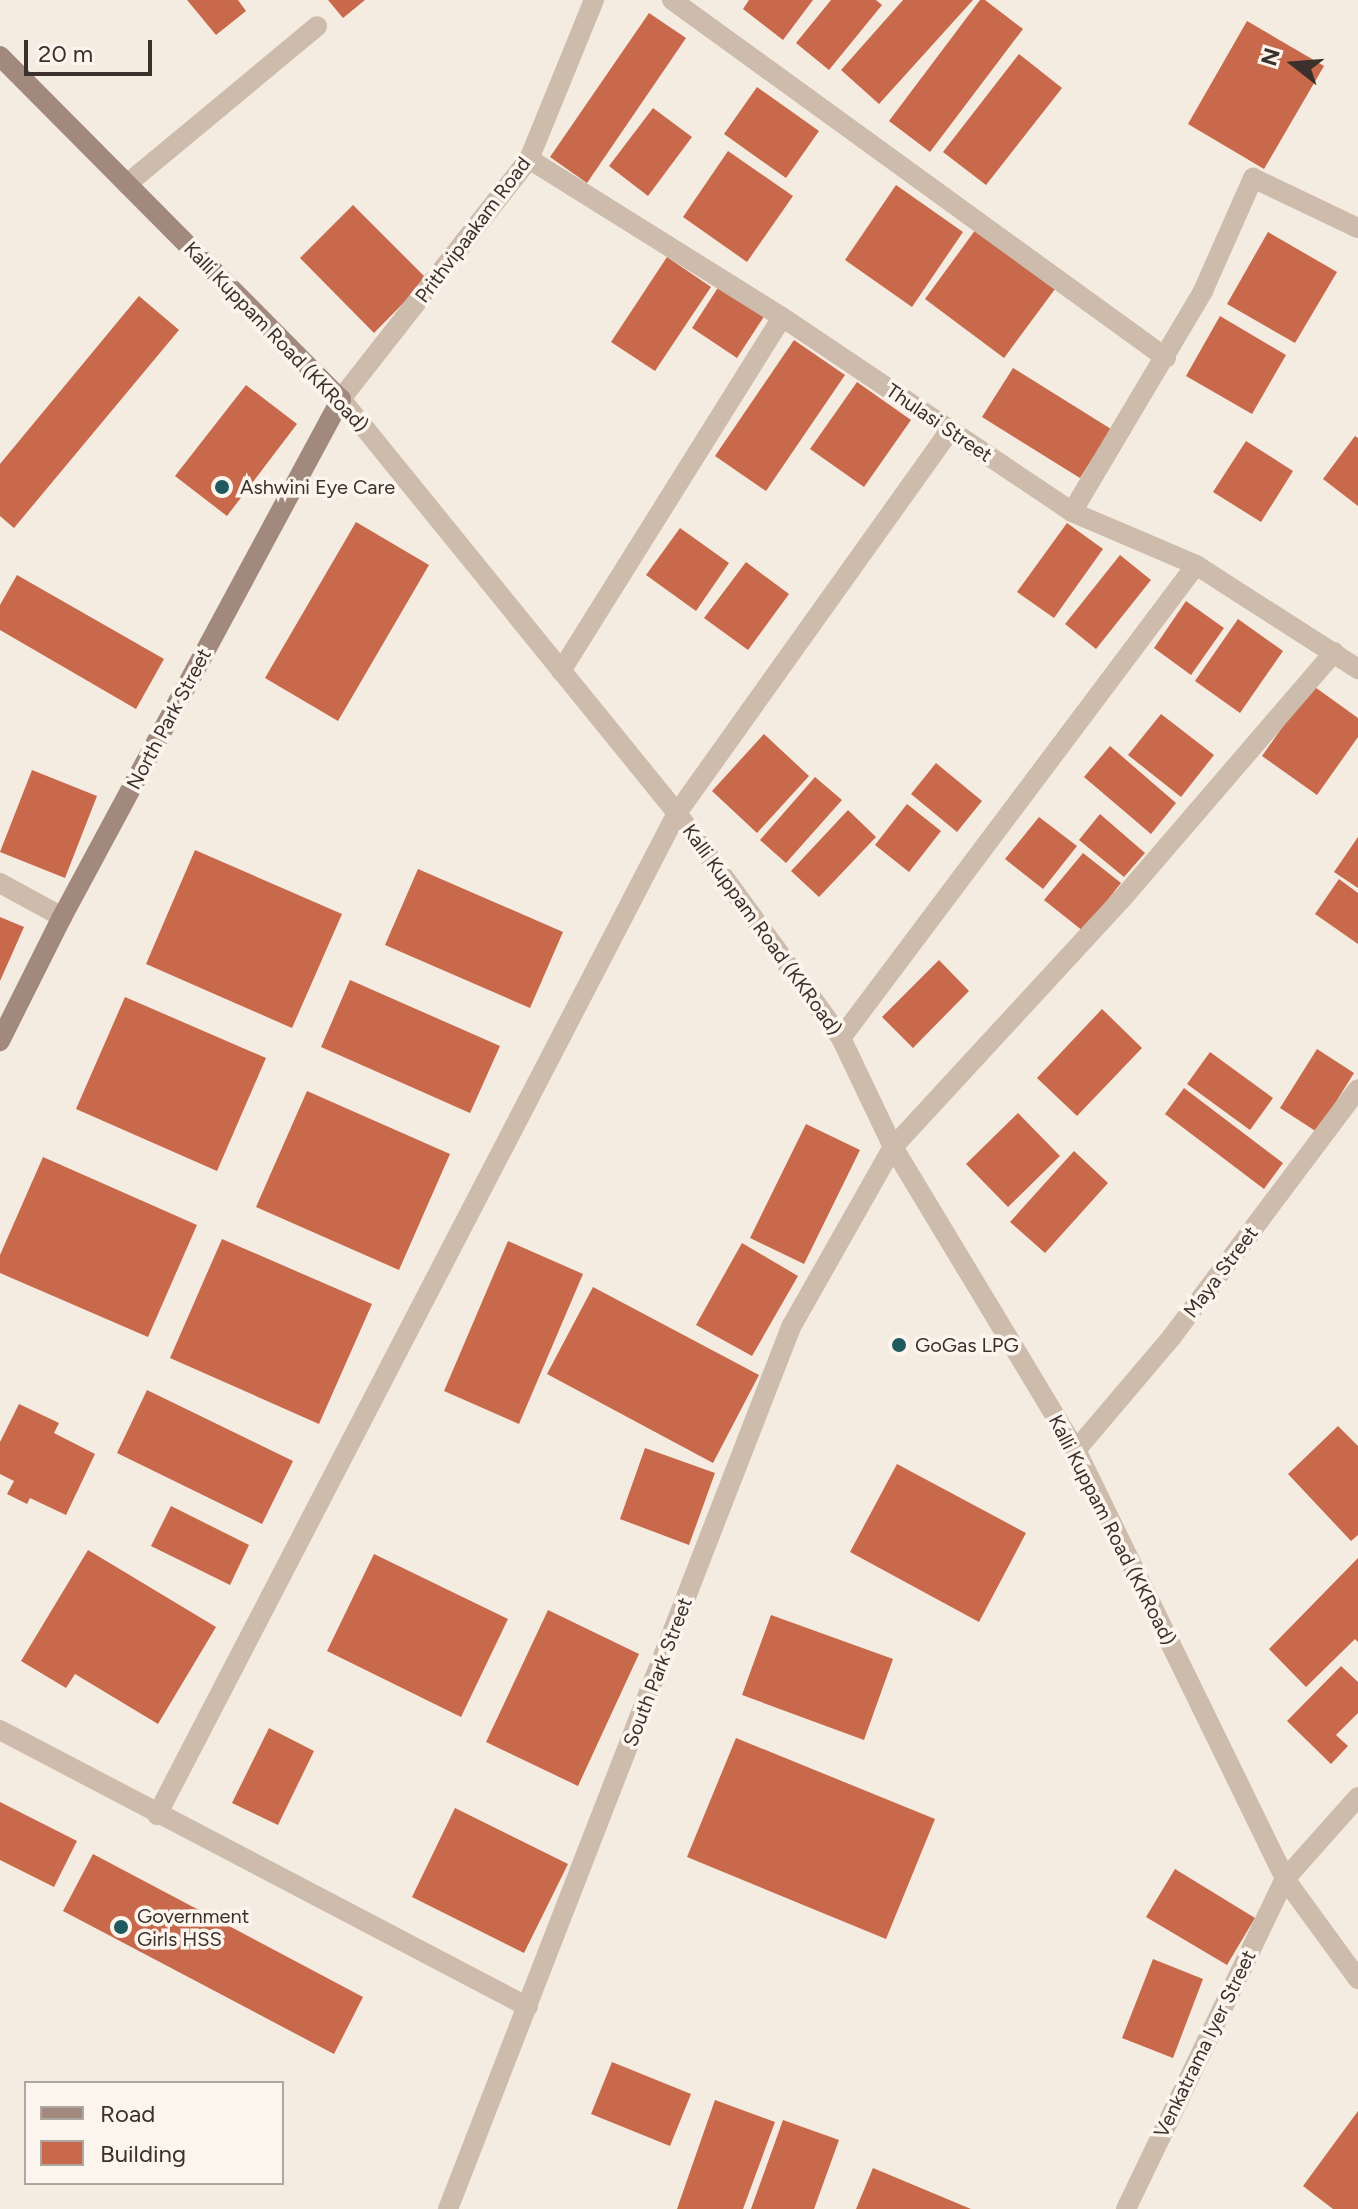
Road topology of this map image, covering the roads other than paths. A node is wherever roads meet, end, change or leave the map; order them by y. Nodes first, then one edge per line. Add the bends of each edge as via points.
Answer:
1 (594, 0) edge
2 (672, 0) edge
3 (317, 26) dead end
4 (0, 56) edge
5 (529, 159) junction
6 (127, 184) junction
7 (1358, 228) edge
8 (782, 317) junction
9 (1166, 358) junction
10 (341, 399) junction
11 (950, 430) junction
12 (1072, 512) junction
13 (1196, 565) junction
14 (1334, 652) junction
15 (1358, 669) edge
16 (561, 671) junction
17 (677, 813) junction
18 (0, 883) edge
19 (62, 917) junction
20 (841, 1038) junction
21 (0, 1041) edge
22 (1358, 1089) edge
23 (893, 1147) junction
24 (1076, 1450) junction
25 (0, 1730) edge
26 (1358, 1797) edge
27 (157, 1815) junction
28 (1285, 1879) junction
29 (1358, 1979) edge
30 (528, 2007) junction
31 (448, 2209) edge
32 (1126, 2209) edge

1 - 5 street, Prithvipaakam Road
2 - 9 street
3 - 6 street
4 - 6 main road, Kalli Kuppam Road (KKRoad)
5 - 8 street, Thulasi Street
5 - 10 street, Prithvipaakam Road
6 - 10 main road, Kalli Kuppam Road (KKRoad)
7 - 9 street via 1253,178 1203,291
8 - 11 street, Thulasi Street
8 - 16 street
9 - 12 street
10 - 16 street, Kalli Kuppam Road (KKRoad)
10 - 19 main road, North Park Street
11 - 12 street, Thulasi Street
11 - 17 street
12 - 13 street, Thulasi Street
13 - 14 street, Thulasi Street
13 - 20 street
14 - 15 street, Thulasi Street
14 - 23 street, South Park Street via 1121,900
16 - 17 street, Kalli Kuppam Road (KKRoad)
17 - 20 street, Kalli Kuppam Road (KKRoad)
17 - 27 street
18 - 19 street
19 - 21 main road, North Park Street
20 - 23 street, Kalli Kuppam Road (KKRoad)
22 - 24 street, Maya Street via 1171,1338
23 - 24 street, Kalli Kuppam Road (KKRoad)
23 - 30 street, South Park Street via 791,1327
24 - 28 street, Kalli Kuppam Road (KKRoad)
25 - 27 street
26 - 28 street, Venkatrama Iyer Street
27 - 30 street
28 - 29 street, Kalli Kuppam Road (KKRoad)
28 - 32 street, Venkatrama Iyer Street
30 - 31 street, South Park Street

